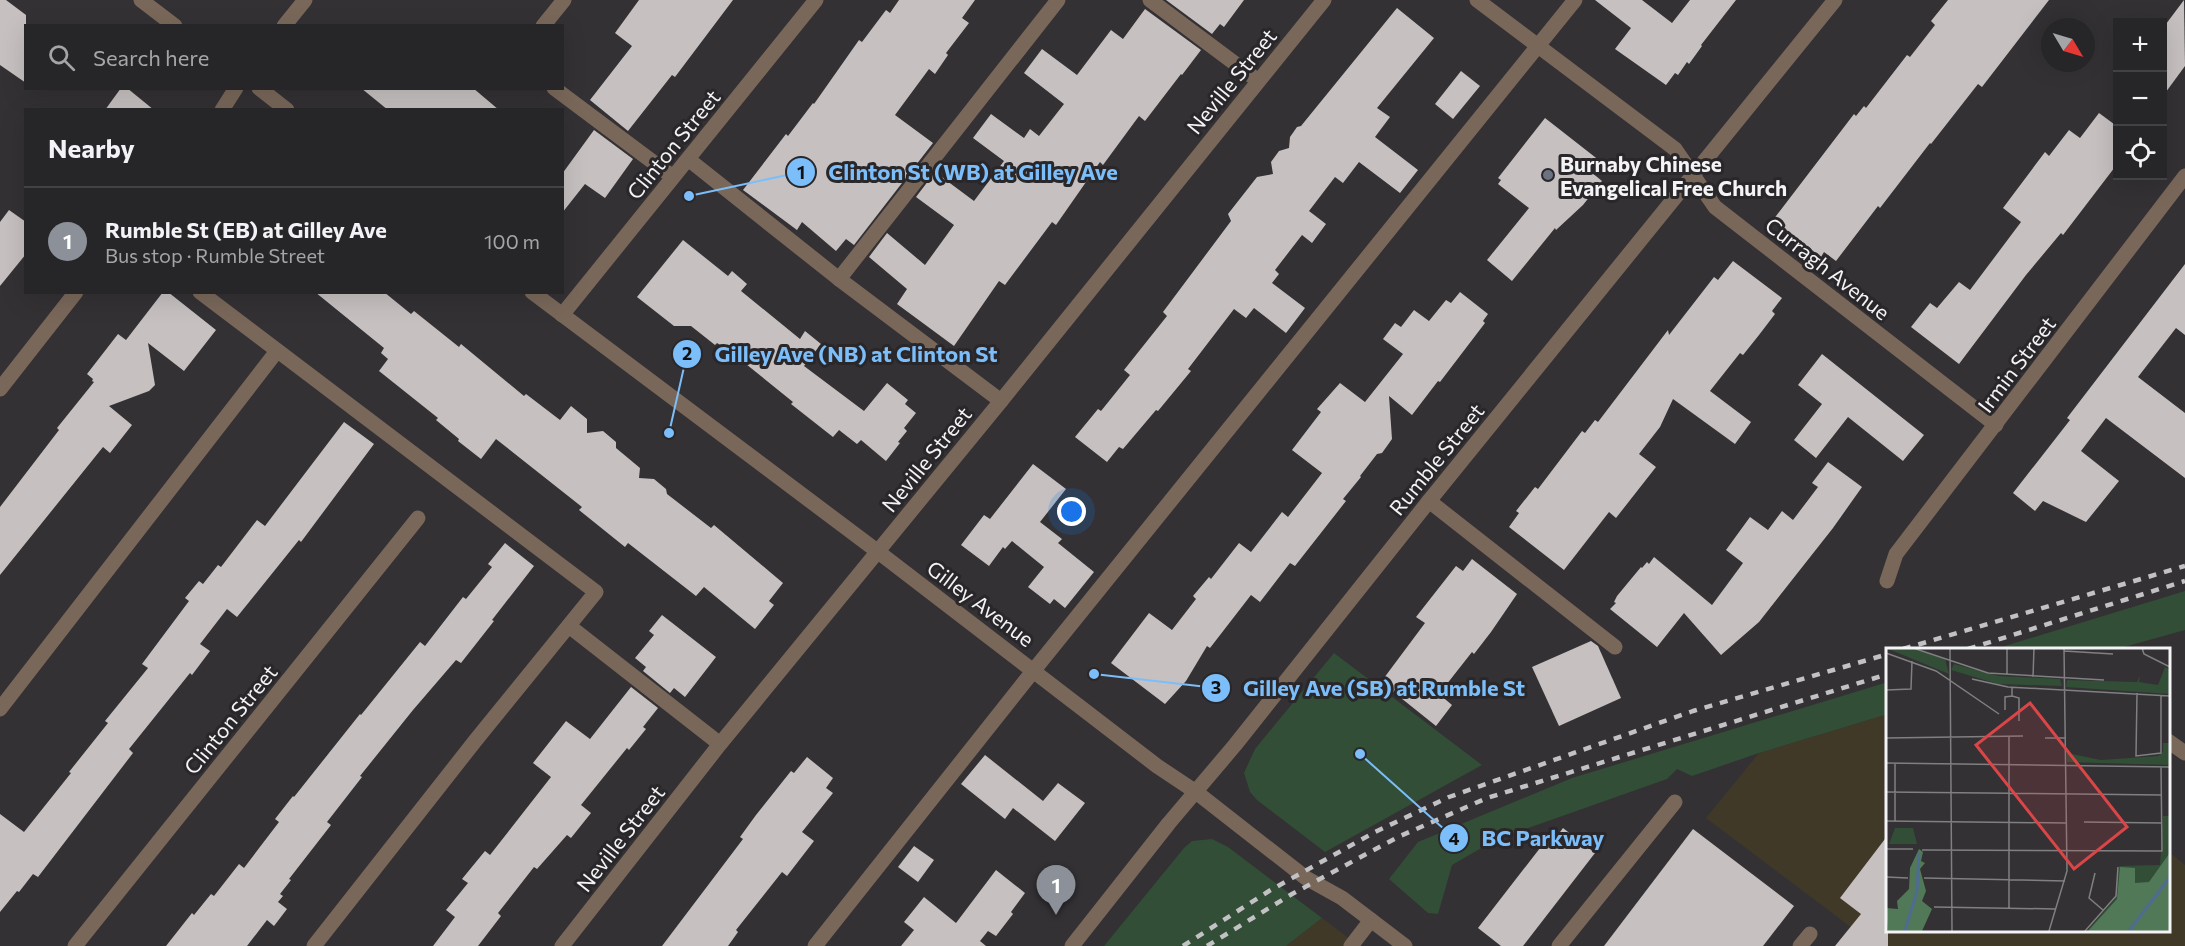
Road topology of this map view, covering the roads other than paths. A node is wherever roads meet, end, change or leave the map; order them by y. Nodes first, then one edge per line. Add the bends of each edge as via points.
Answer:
1 (141, 0) edge
2 (304, 0) edge
3 (564, 0) edge
4 (816, 0) edge
5 (1058, 0) edge
6 (1150, 0) edge
7 (1324, 0) edge
8 (1477, 0) edge
9 (1575, 0) edge
10 (1835, 0) edge
11 (172, 24) edge
12 (286, 24) edge
13 (545, 24) edge
14 (1538, 47) junction
15 (1257, 80) junction
16 (235, 90) edge
17 (262, 90) edge
18 (557, 90) edge
19 (223, 108) edge
20 (284, 108) edge
21 (688, 159) junction
22 (1693, 175) junction
23 (2185, 176) edge
24 (673, 177) junction
25 (839, 279) junction
26 (74, 294) edge
27 (203, 294) edge
28 (535, 294) edge
29 (562, 315) junction
30 (277, 351) junction
31 (0, 389) edge
32 (1001, 401) junction
33 (1996, 425) junction
34 (1429, 501) junction
35 (418, 518) dead end
36 (877, 551) junction
37 (1887, 581) dead end
38 (570, 626) junction
39 (1615, 646) dead end
40 (1034, 670) junction
41 (0, 709) edge
42 (2170, 742) edge
43 (720, 744) junction
44 (2185, 753) edge
45 (1196, 792) junction
46 (1675, 802) dead end
47 (1371, 920) junction
48 (1810, 934) dead end
49 (75, 946) edge
50 (314, 946) edge
51 (562, 946) edge
52 (814, 946) edge
53 (1072, 946) edge
54 (1351, 946) edge
55 (1405, 946) edge
56 (1559, 946) edge
57 (1800, 946) edge

1 - 11 street
2 - 12 street
3 - 13 street
4 - 21 street, Clinton Street
5 - 25 street
6 - 15 street
7 - 15 street, Neville Street
8 - 14 street, Curragh Avenue
9 - 14 street
10 - 22 street, Rumble Street
14 - 22 street, Curragh Avenue via 1675,149
14 - 40 street
15 - 32 street, Neville Street
16 - 19 street
17 - 20 street
18 - 24 street
21 - 24 street, Clinton Street
21 - 25 street
22 - 33 street, Curragh Avenue via 1715,207
22 - 34 street, Rumble Street
23 - 33 street, Irmin Street
24 - 29 street, Clinton Street
25 - 32 street
26 - 31 street
27 - 30 street
28 - 29 street, Gilley Avenue
29 - 36 street, Gilley Avenue
30 - 38 street via 596,592
30 - 41 street
32 - 36 street, Neville Street
33 - 37 street, Irmin Street via 1896,554
34 - 39 street
34 - 45 street, Rumble Street
35 - 49 street, Clinton Street
36 - 40 street, Gilley Avenue
36 - 43 street, Neville Street
38 - 43 street
38 - 50 street via 474,741
40 - 45 street, Gilley Avenue
40 - 52 street
42 - 44 street
43 - 51 street, Neville Street
45 - 47 street, Gilley Avenue via 1306,878
45 - 53 street, Rumble Street
46 - 56 street
47 - 54 street
47 - 55 street, Gilley Avenue
48 - 57 street

